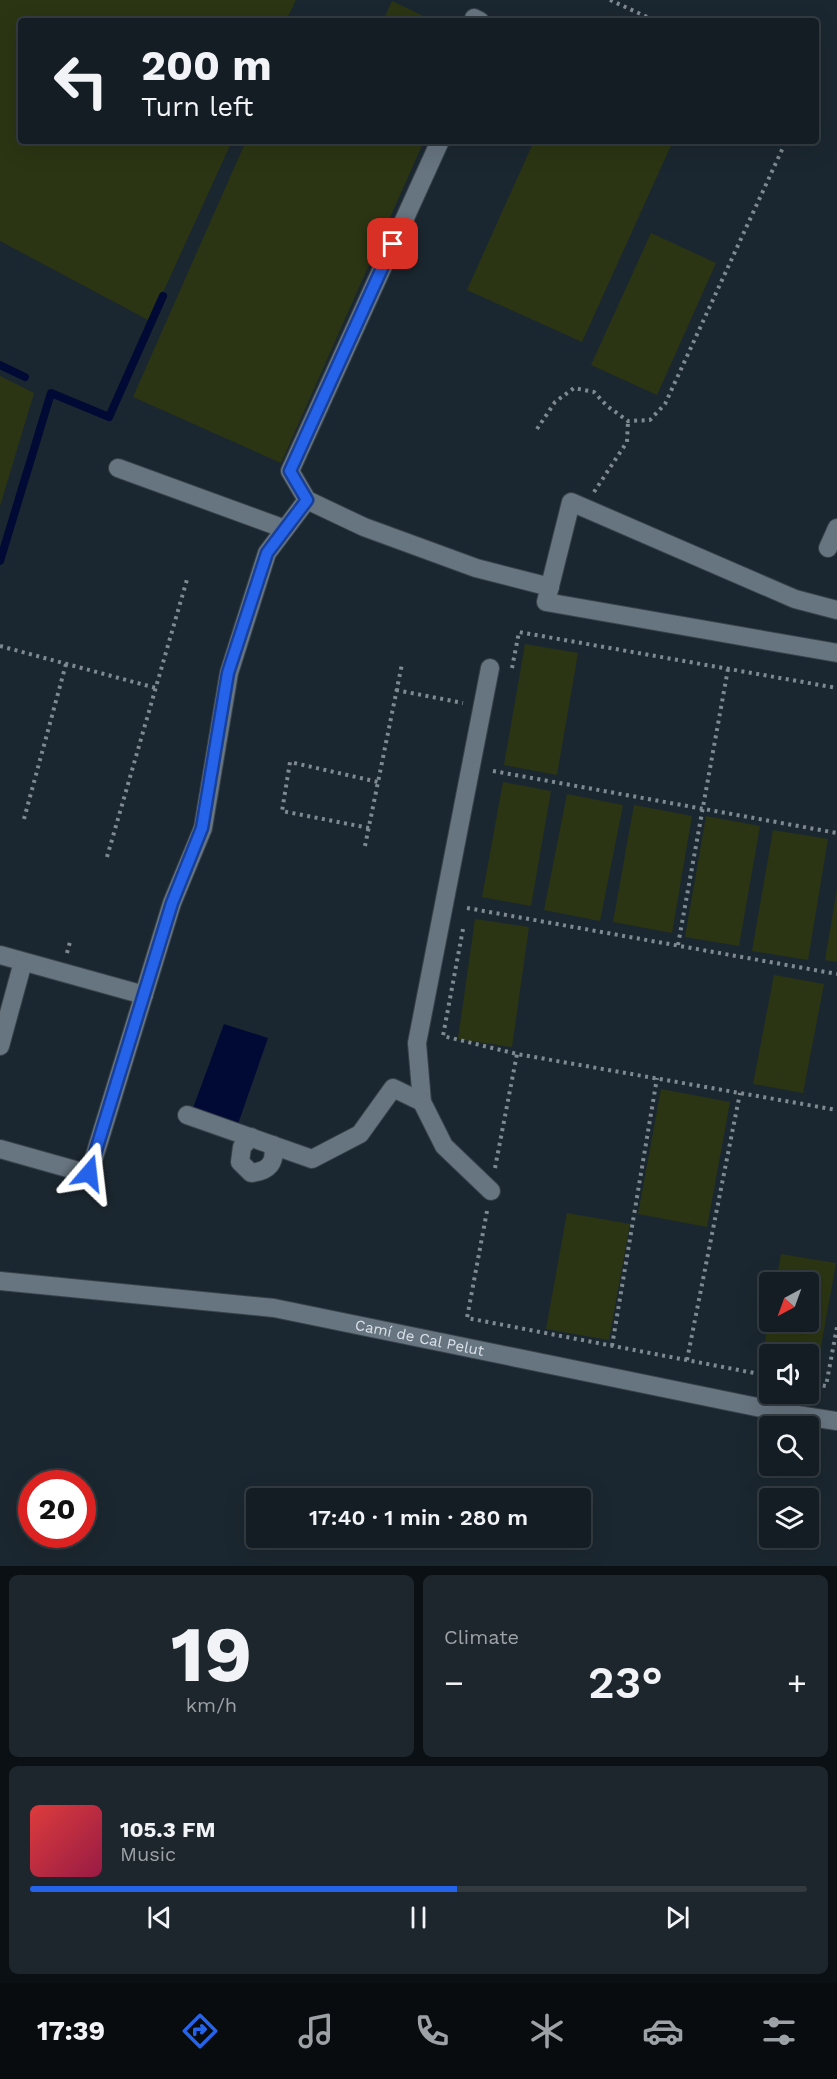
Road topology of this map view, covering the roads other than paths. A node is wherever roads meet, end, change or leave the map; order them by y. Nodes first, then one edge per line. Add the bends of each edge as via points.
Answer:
1 (440, 144) edge
2 (118, 468) dead end
3 (307, 500) junction
4 (837, 528) edge
5 (285, 529) junction
6 (828, 548) dead end
7 (550, 587) junction
8 (837, 610) edge
9 (837, 653) edge
10 (490, 668) dead end
11 (0, 955) edge
12 (23, 962) junction
13 (144, 995) junction
14 (0, 1046) edge
15 (422, 1101) junction
16 (188, 1114) dead end
17 (251, 1137) junction
18 (273, 1145) junction
19 (0, 1149) edge
20 (491, 1191) road end
21 (0, 1281) edge
22 (837, 1421) edge

1 - 3 street via 290,471
2 - 5 street
3 - 5 street
3 - 7 street via 364,527 476,568
4 - 6 street
5 - 13 street via 267,553 228,673 202,828 172,903
7 - 8 street via 571,502 795,599
7 - 9 street via 546,602
10 - 15 street via 417,1043
11 - 12 street
12 - 13 street
12 - 14 street
13 - 19 street via 89,1173
15 - 18 street via 393,1088 360,1134 312,1159
15 - 20 street via 444,1146
16 - 17 street
17 - 18 street
17 - 18 street via 242,1147 240,1162 251,1173 264,1172 272,1165
21 - 22 street, Camí de Cal Pelut via 274,1308

